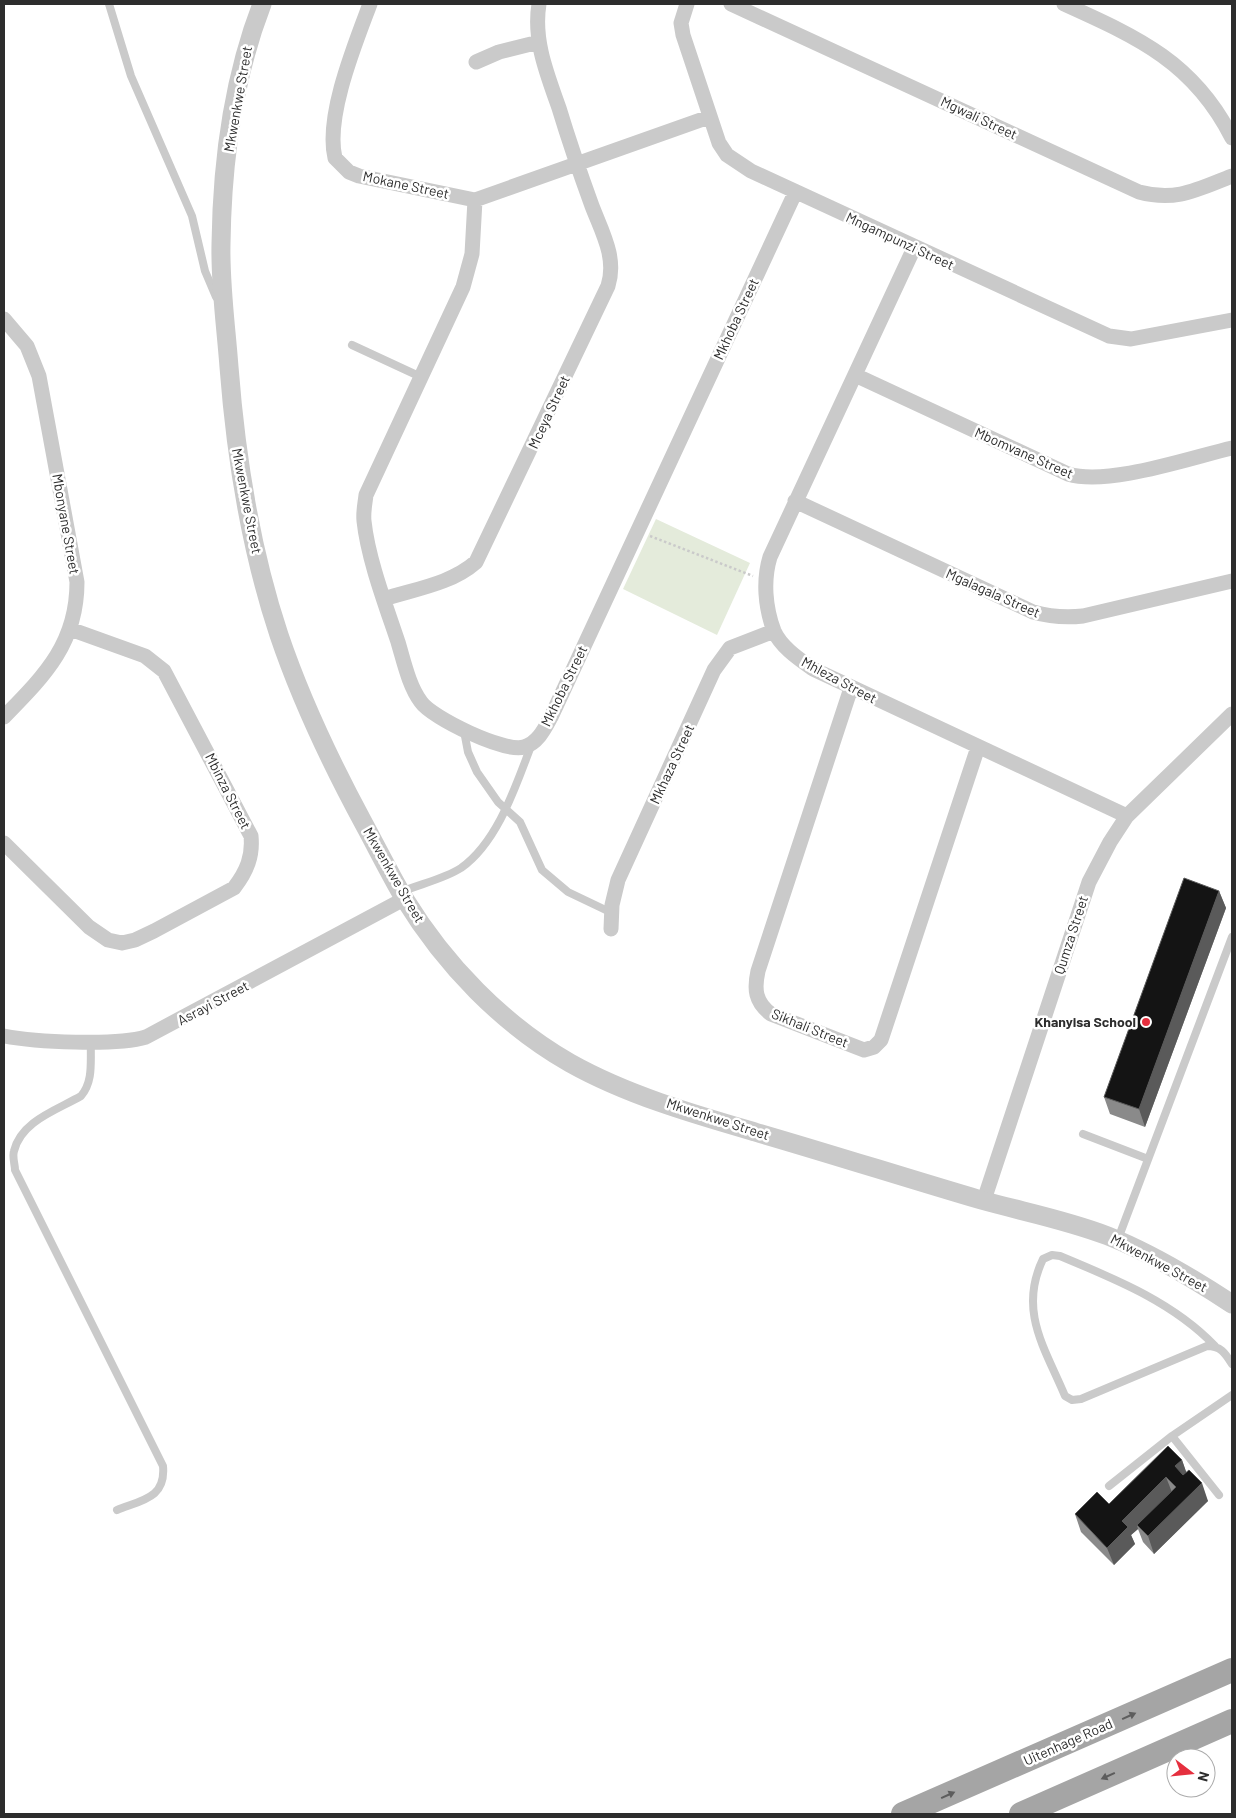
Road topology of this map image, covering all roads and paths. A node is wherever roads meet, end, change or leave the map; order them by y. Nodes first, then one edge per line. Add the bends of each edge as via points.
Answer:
1 (109, 4) edge
2 (262, 4) edge
3 (370, 4) edge
4 (539, 4) edge
5 (687, 4) edge
6 (731, 4) edge
7 (1064, 4) edge
8 (539, 42) junction
9 (476, 62) dead end
10 (709, 118) junction
11 (1232, 138) edge
12 (577, 164) junction
13 (1232, 176) edge
14 (795, 193) junction
15 (475, 200) junction
16 (914, 248) junction
17 (225, 317) junction
18 (4, 320) edge
19 (1232, 320) edge
20 (352, 344) dead end
21 (855, 375) junction
22 (421, 377) junction
23 (1232, 448) edge
24 (795, 501) junction
25 (637, 532) junction
26 (765, 581) junction
27 (1232, 581) edge
28 (384, 599) junction
29 (70, 629) junction
30 (774, 631) junction
31 (851, 688) junction
32 (1232, 714) edge
33 (4, 717) edge
34 (463, 728) junction
35 (532, 742) junction
36 (978, 747) junction
37 (507, 808) junction
38 (1127, 816) junction
39 (4, 843) edge
40 (402, 895) junction
41 (612, 913) junction
42 (611, 929) dead end
43 (1232, 937) edge
44 (4, 1036) edge
45 (91, 1042) junction
46 (1083, 1134) dead end
47 (1148, 1159) junction
48 (984, 1200) junction
49 (1118, 1240) junction
50 (1232, 1304) edge
51 (1215, 1346) junction
52 (1232, 1364) edge
53 (1232, 1395) edge
54 (1172, 1436) junction
55 (1110, 1486) dead end
56 (1219, 1495) dead end
57 (117, 1510) dead end
58 (1232, 1670) edge
59 (1232, 1721) edge
60 (903, 1814) edge
61 (1021, 1814) edge

1 - 17 lane via 131,76 192,216 205,270
2 - 17 street, Mkwenkwe Street via 250,34 238,84 228,150 221,244
3 - 15 street, Mokane Street via 336,109 332,132 335,158 349,172 359,176
4 - 8 street
5 - 10 street, Mngampunzi Street via 681,23 683,35
6 - 13 street, Mgwali Street via 1139,192 1182,195
7 - 11 street via 1131,35 1168,59 1207,97
8 - 9 street via 499,52
8 - 12 street
10 - 12 street
10 - 14 street, Mngampunzi Street via 726,155 737,164
12 - 15 street
12 - 28 street, Mceya Street via 610,254 612,274 608,286 476,562 452,578
14 - 16 street, Mngampunzi Street
14 - 25 street, Mkhoba Street
15 - 22 street, Mkhoba Street via 469,271
16 - 19 street, Mngampunzi Street via 1109,336 1132,339
16 - 21 street
17 - 40 street, Mkwenkwe Street via 234,433 248,517 278,634 305,705
18 - 29 street, Mbonyane Street via 27,346 39,376 77,582
20 - 22 lane
21 - 23 street, Mbomvane Street via 1080,478 1105,478
21 - 24 street
22 - 28 street, Mkhoba Street via 366,495 367,537
24 - 26 street via 770,557
24 - 27 street, Mgalagala Street via 1033,612 1048,616 1083,616
25 - 26 path
25 - 35 street, Mkhoba Street via 551,717
26 - 30 street
28 - 34 street, Mkhoba Street via 422,704
29 - 33 street, Mbonyane Street via 53,665
29 - 39 street, Mbinza Street via 145,656 164,671 251,836 250,862 234,888 154,931 122,943 108,940 89,927
30 - 31 street, Mhleza Street via 796,657
30 - 41 street, Mkhaza Street via 735,645 721,658 618,880
31 - 36 street, Mhleza Street
31 - 36 street, Sikhali Street via 758,970 757,997 762,1008 771,1014 864,1050 881,1040
32 - 38 street, Qumza Street
34 - 35 street, Mkhoba Street via 513,748
34 - 37 lane via 468,752 477,772 498,802
35 - 37 lane
36 - 38 street, Mhleza Street
37 - 40 lane via 472,859 460,868
37 - 41 lane via 520,822 542,870 568,892
38 - 48 street, Qumza Street via 1086,890
40 - 45 street, Asrayi Street via 146,1037 132,1042
40 - 48 street, Mkwenkwe Street via 449,960 486,1001 524,1032 571,1063 630,1090 693,1112
41 - 42 street, Mkhaza Street
43 - 47 lane
44 - 45 street, Asrayi Street
45 - 57 lane via 87,1089 81,1096 28,1126 20,1134 13,1153 15,1170 163,1466 161,1488 152,1496
46 - 47 lane
47 - 49 lane
48 - 49 street, Mkwenkwe Street via 1074,1224
49 - 50 street, Mkwenkwe Street
51 - 51 lane via 1207,1346 1072,1400 1065,1396 1038,1335 1033,1306 1034,1277 1043,1259 1060,1256 1134,1289 1171,1310 1199,1329
51 - 52 lane via 1223,1350
53 - 54 lane
54 - 55 lane
54 - 56 lane
60 -> 58 main road, Uitenhage Road
59 -> 61 main road

